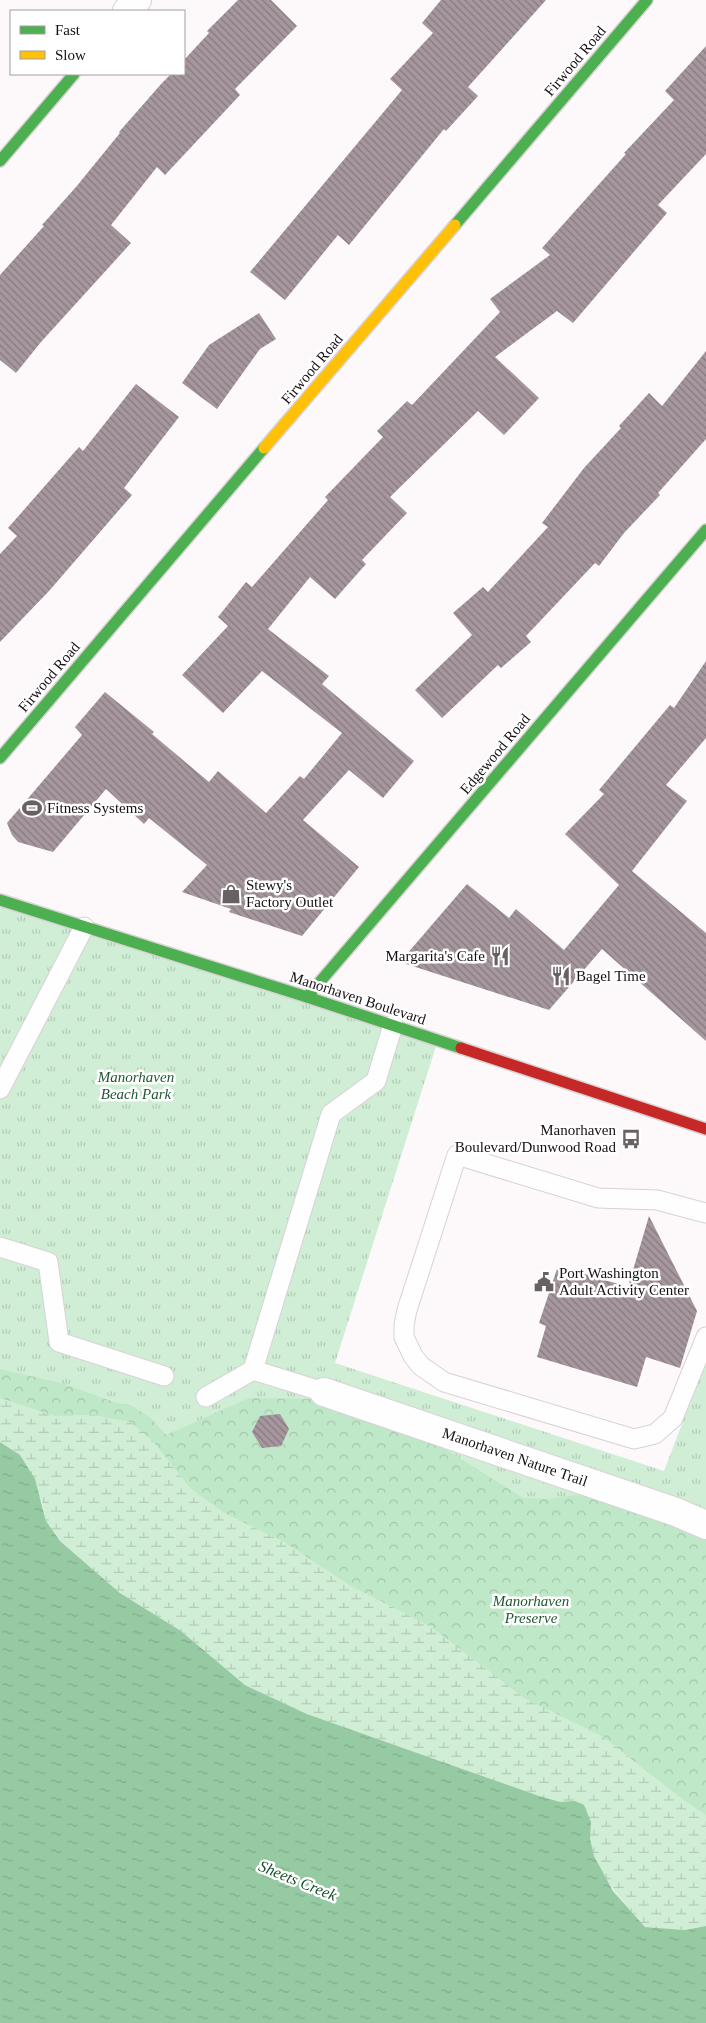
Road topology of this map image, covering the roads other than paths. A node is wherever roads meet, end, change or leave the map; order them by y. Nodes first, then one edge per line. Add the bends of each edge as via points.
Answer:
1 (137, 0) edge
2 (647, 0) edge
3 (128, 10) edge
4 (73, 75) edge
5 (0, 161) edge
6 (706, 530) edge
7 (0, 758) edge
8 (0, 900) edge
9 (84, 927) junction
10 (307, 997) junction
11 (394, 1025) junction
12 (0, 1089) edge
13 (706, 1129) edge
14 (706, 1213) edge
15 (0, 1246) edge
16 (706, 1337) edge
17 (253, 1370) junction
18 (164, 1376) dead end
19 (324, 1392) joint
20 (206, 1397) dead end
21 (706, 1525) edge

1 - 3 street
2 - 7 street, Firwood Road
4 - 5 street
6 - 10 street, Edgewood Road
8 - 9 street, Manorhaven Boulevard
9 - 10 street, Manorhaven Boulevard
9 - 12 lane
10 - 11 street, Manorhaven Boulevard
11 - 13 street, Manorhaven Boulevard
11 - 17 lane via 376,1080 331,1114
14 - 16 lane via 657,1200 598,1198 458,1155 407,1310 404,1338 421,1366 444,1382 634,1440 656,1434 673,1418
15 - 18 lane via 48,1262 59,1342
17 - 19 lane
17 - 20 lane
19 - 21 street, Manorhaven Nature Trail

